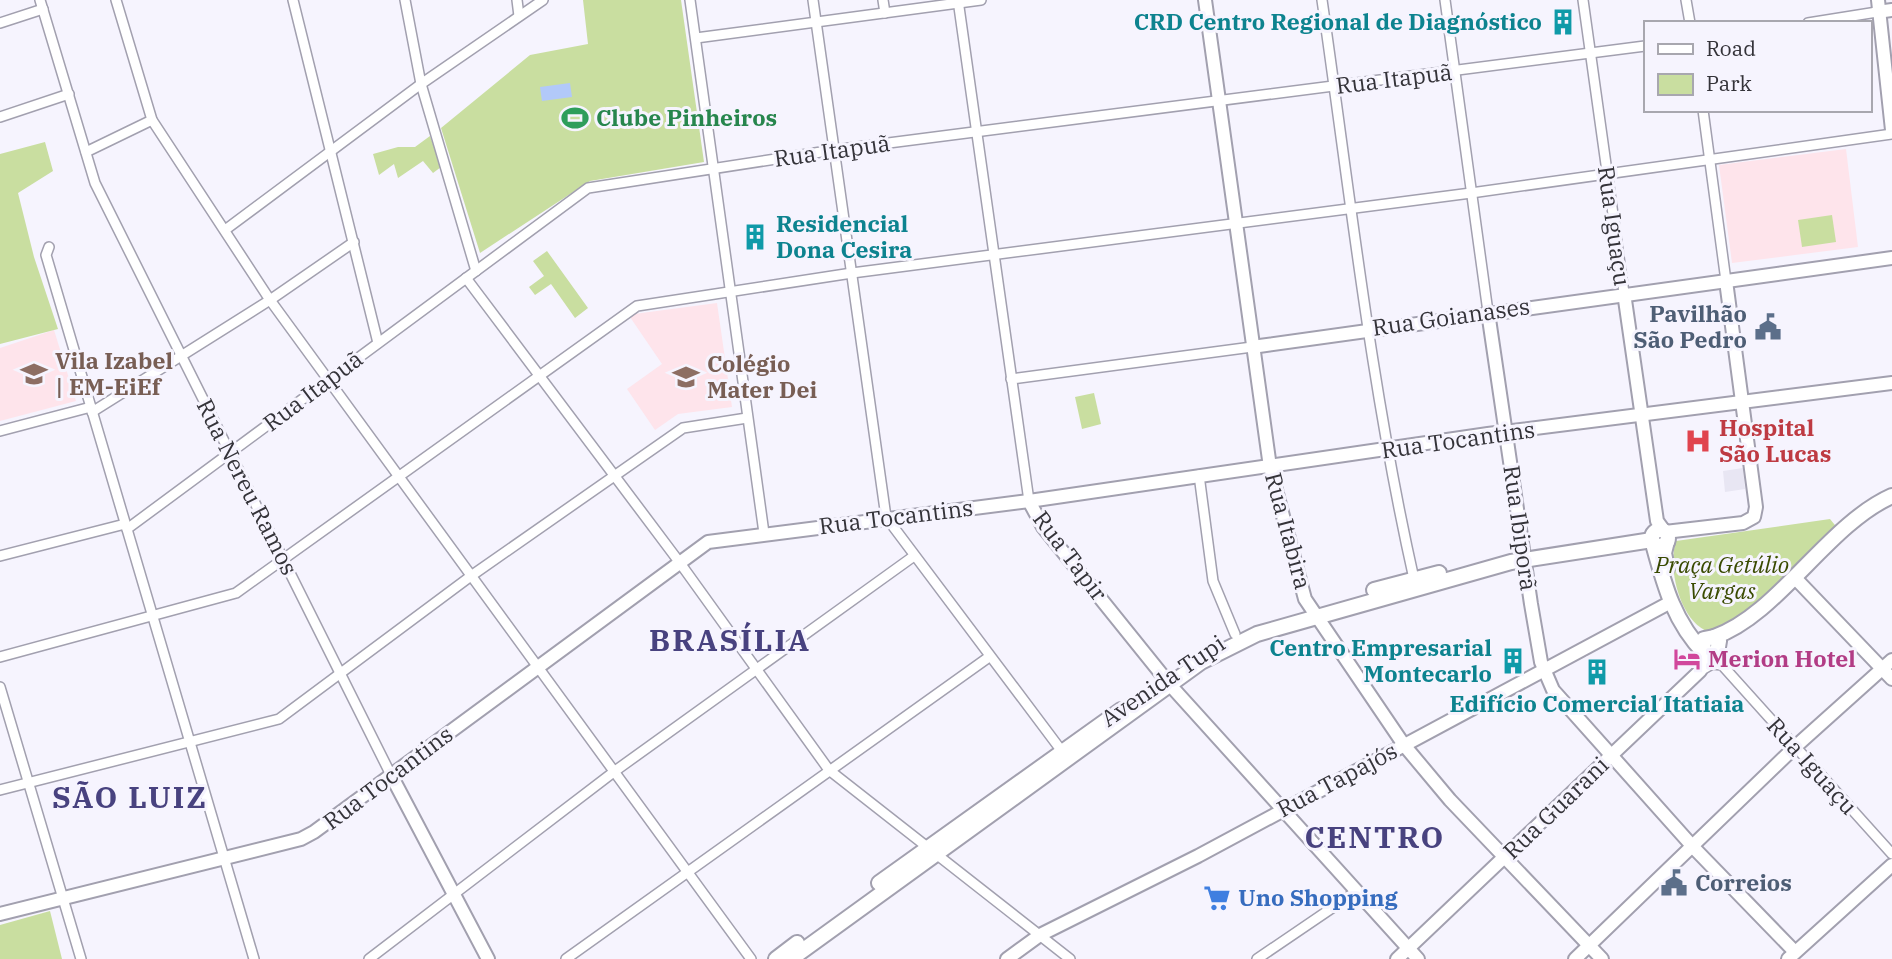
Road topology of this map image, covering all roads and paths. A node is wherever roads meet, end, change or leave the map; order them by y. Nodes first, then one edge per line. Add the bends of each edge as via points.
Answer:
1 (116, 0) edge
2 (293, 0) edge
3 (405, 0) edge
4 (517, 0) edge
5 (543, 0) edge
6 (690, 0) edge
7 (813, 0) edge
8 (883, 0) edge
9 (981, 0) edge
10 (1205, 0) edge
11 (1322, 0) edge
12 (1445, 0) edge
13 (1583, 0) edge
14 (1686, 0) edge
15 (958, 2) edge
16 (42, 5) edge
17 (1878, 6) edge
18 (1892, 10) edge
19 (885, 13) junction
20 (519, 16) junction
21 (1690, 21) edge
22 (1816, 21) edge
23 (816, 22) junction
24 (0, 23) edge
25 (696, 38) junction
26 (1644, 46) edge
27 (1591, 52) junction
28 (1455, 71) junction
29 (421, 84) junction
30 (1334, 86) junction
31 (69, 94) junction
32 (1217, 99) junction
33 (1703, 112) edge
34 (0, 117) edge
35 (152, 120) junction
36 (975, 132) junction
37 (1892, 132) edge
38 (834, 150) junction
39 (86, 152) junction
40 (331, 153) junction
41 (1710, 158) junction
42 (714, 167) junction
43 (1607, 173) junction
44 (1471, 193) junction
45 (1350, 208) junction
46 (1235, 222) junction
47 (225, 230) junction
48 (354, 242) junction
49 (49, 247) dead end
50 (994, 255) junction
51 (1892, 258) edge
52 (476, 271) junction
53 (852, 273) junction
54 (466, 278) junction
55 (1726, 281) junction
56 (730, 291) junction
57 (1624, 293) junction
58 (270, 300) junction
59 (1488, 312) junction
60 (1368, 329) junction
61 (378, 343) junction
62 (1252, 347) junction
63 (181, 357) junction
64 (538, 377) junction
65 (1011, 379) junction
66 (326, 381) junction
67 (1892, 383) edge
68 (1742, 403) junction
69 (91, 410) junction
70 (1641, 417) junction
71 (747, 418) junction
72 (0, 431) edge
73 (1505, 432) junction
74 (1388, 449) junction
75 (229, 454) junction
76 (1270, 467) junction
77 (1199, 475) junction
78 (613, 477) junction
79 (398, 478) junction
80 (1892, 496) edge
81 (1029, 501) junction
82 (1892, 504) edge
83 (886, 517) junction
84 (126, 526) junction
85 (764, 533) junction
86 (1659, 537) junction
87 (1525, 554) junction
88 (0, 556) edge
89 (914, 556) junction
90 (285, 560) junction
91 (680, 563) junction
92 (471, 576) junction
93 (1414, 579) junction
94 (1798, 581) junction
95 (1669, 603) junction
96 (1313, 612) junction
97 (152, 616) junction
98 (1235, 634) junction
99 (1716, 647) junction
100 (1703, 652) junction
101 (0, 657) edge
102 (989, 657) junction
103 (1887, 664) edge
104 (538, 667) junction
105 (1544, 669) junction
106 (1700, 671) junction
107 (756, 672) junction
108 (343, 673) junction
109 (1892, 679) edge
110 (1169, 682) junction
111 (0, 687) edge
112 (189, 740) junction
113 (1404, 745) junction
114 (1795, 747) junction
115 (1061, 750) junction
116 (1611, 755) junction
117 (829, 770) junction
118 (615, 771) junction
119 (391, 775) junction
120 (29, 783) junction
121 (0, 790) edge
122 (1283, 808) junction
123 (1693, 848) junction
124 (931, 851) junction
125 (1892, 854) edge
126 (1506, 855) junction
127 (224, 856) junction
128 (1892, 865) edge
129 (688, 869) junction
130 (1357, 891) junction
131 (455, 893) junction
132 (63, 898) junction
133 (0, 914) edge
134 (1040, 935) junction
135 (1589, 945) junction
136 (1408, 948) junction
137 (1795, 957) edge
138 (81, 959) edge
139 (254, 959) edge
140 (369, 959) edge
141 (488, 959) edge
142 (566, 959) edge
143 (751, 959) edge
144 (776, 959) edge
145 (791, 959) edge
146 (1007, 959) edge
147 (1070, 959) edge
148 (1257, 959) edge
149 (1397, 959) edge
150 (1418, 959) edge
151 (1575, 959) edge
152 (1602, 959) edge

1 - 35 street
2 - 40 street
3 - 29 street
4 - 20 street
5 - 20 street
6 - 25 street
7 - 23 street
8 - 19 street
9 - 15 street
10 - 32 street, Rua Itabira
11 - 30 street
12 - 28 street, Rua Ibiporã
13 - 27 street, Rua Iguaçu
14 - 21 street
15 - 19 street
15 - 36 street, Rua Tapir
16 - 24 street
16 - 31 street, Rua Nereu Ramos
17 - 18 street
17 - 22 street
17 - 37 street
19 - 23 street
20 - 29 street
23 - 25 street
23 - 38 street
25 - 42 street
26 - 27 street, Rua Itapuã
27 - 28 street, Rua Itapuã
27 - 43 street, Rua Iguaçu
28 - 30 street, Rua Itapuã
28 - 44 street, Rua Ibiporã
29 - 40 street
29 - 52 street
30 - 32 street, Rua Itapuã
30 - 45 street
31 - 34 street
31 - 39 street, Rua Nereu Ramos
32 - 36 street, Rua Itapuã
32 - 46 street, Rua Itabira
33 - 41 street
35 - 39 street
35 - 47 street
36 - 38 street, Rua Itapuã
36 - 50 street, Rua Tapir
37 - 41 street
38 - 42 street, Rua Itapuã
38 - 53 street
39 - 63 street, Rua Nereu Ramos via 95,183
40 - 47 street
40 - 48 street
41 - 43 street
41 - 55 street
42 - 52 street, Rua Itapuã via 588,188
42 - 56 street
43 - 44 street
43 - 57 street, Rua Iguaçu
44 - 45 street
44 - 59 street, Rua Ibiporã
45 - 46 street
45 - 60 street
46 - 50 street
46 - 62 street, Rua Itabira
47 - 58 street
48 - 58 street
48 - 61 street
49 - 69 street via 46,255
50 - 53 street
50 - 65 street, Rua Tapir
51 - 55 street, Rua Goianases
52 - 54 street, Rua Itapuã
53 - 56 street
53 - 83 street
54 - 61 street, Rua Itapuã
54 - 64 street
55 - 57 street, Rua Goianases
55 - 68 street
56 - 64 street via 637,306
56 - 71 street
57 - 59 street, Rua Goianases
57 - 70 street, Rua Iguaçu
58 - 63 street
58 - 66 street
59 - 60 street, Rua Goianases
59 - 73 street, Rua Ibiporã
60 - 62 street, Rua Goianases
60 - 74 street
61 - 66 street, Rua Itapuã
62 - 65 street, Rua Goianases
62 - 76 street, Rua Itabira
63 - 69 street
63 - 75 street, Rua Nereu Ramos
64 - 78 street
64 - 79 street
65 - 81 street, Rua Tapir
66 - 75 street, Rua Itapuã
66 - 79 street
67 - 68 street, Rua Tocantins
68 - 70 street, Rua Tocantins
68 - 86 street via 1754,517 1743,523
69 - 72 street
69 - 84 street
70 - 73 street, Rua Tocantins
70 - 86 street, Rua Iguaçu
71 - 78 street via 682,428
71 - 85 street
73 - 74 street, Rua Tocantins
73 - 87 street, Rua Ibiporã
74 - 76 street, Rua Tocantins
74 - 93 street
75 - 84 street, Rua Itapuã
75 - 90 street, Rua Nereu Ramos
76 - 77 street, Rua Tocantins
76 - 96 street, Rua Itabira
77 - 81 street, Rua Tocantins
77 - 98 street via 1213,581
78 - 91 street
78 - 92 street
79 - 90 street
79 - 92 street
80 - 99 main road via 1860,516
81 - 83 street, Rua Tocantins
81 - 110 street, Rua Tapir via 1043,527
82 - 94 main road via 1868,517
83 - 85 street, Rua Tocantins
83 - 89 street
84 - 88 street, Rua Itapuã
84 - 97 street
85 - 91 street, Rua Tocantins via 708,541
86 - 87 main road, Avenida Tupi
86 - 95 main road, Rua Iguaçu
86 - 99 main road, Rua Iguaçu via 1679,608
87 - 93 main road, Avenida Tupi
87 - 96 main road, Avenida Tupi
87 - 105 street, Rua Ibiporã
89 - 102 street
89 - 107 street
90 - 97 street via 236,593
90 - 108 street, Rua Nereu Ramos
91 - 104 street, Rua Tocantins
91 - 107 street
92 - 104 street
92 - 108 street
93 - 96 main road, Avenida Tupi
94 - 99 main road
94 - 103 street
95 - 100 main road, Rua Iguaçu
95 - 105 street, Rua Tapajós
96 - 98 main road, Avenida Tupi
96 - 110 main road, Avenida Tupi via 1235,642
96 - 113 street, Rua Itabira
97 - 101 street
97 - 112 street
98 - 110 main road, Avenida Tupi
99 - 100 main road via 1702,641
99 - 106 street via 1712,664
99 - 114 street, Rua Iguaçu
100 - 106 street
102 - 115 street
102 - 117 street
103 - 109 street
103 - 114 street
104 - 118 street
104 - 119 street, Rua Tocantins
105 - 113 street, Rua Tapajós
105 - 116 street, Rua Ibiporã via 1553,690
106 - 116 street, Rua Guarani
107 - 117 street
107 - 118 street
108 - 112 street via 279,719
108 - 119 street, Rua Nereu Ramos
110 - 115 main road, Avenida Tupi
110 - 122 street, Rua Tapir
110 - 124 main road, Avenida Tupi
111 - 120 street
112 - 120 street
112 - 127 street
113 - 122 street, Rua Tapajós
113 - 126 street, Rua Itabira via 1450,800
114 - 123 street
114 - 125 street, Rua Iguaçu
115 - 124 main road, Avenida Tupi
116 - 123 street, Rua Ibiporã
116 - 126 street, Rua Guarani
117 - 124 street
117 - 129 street
118 - 129 street
118 - 131 street
119 - 127 street, Rua Tocantins via 301,839
119 - 131 street, Rua Nereu Ramos
120 - 121 street
120 - 132 street
122 - 130 street, Rua Tapir
122 - 134 street, Rua Tapajós
123 - 135 street
123 - 137 street, Rua Ibiporã
124 - 134 street
124 - 144 main road, Avenida Tupi
124 - 145 main road, Avenida Tupi
126 - 135 street, Rua Itabira
126 - 136 street, Rua Guarani
127 - 132 street, Rua Tocantins
127 - 139 street
128 - 137 street
129 - 142 street
129 - 143 street
130 - 136 street, Rua Tapir
130 - 148 street
131 - 140 street
131 - 141 street, Rua Nereu Ramos
132 - 133 street, Rua Tocantins
132 - 138 street
134 - 146 street, Rua Tapajós
134 - 147 street
135 - 151 street
135 - 152 street, Rua Itabira
136 - 149 street, Rua Guarani
136 - 150 street, Rua Tapir

